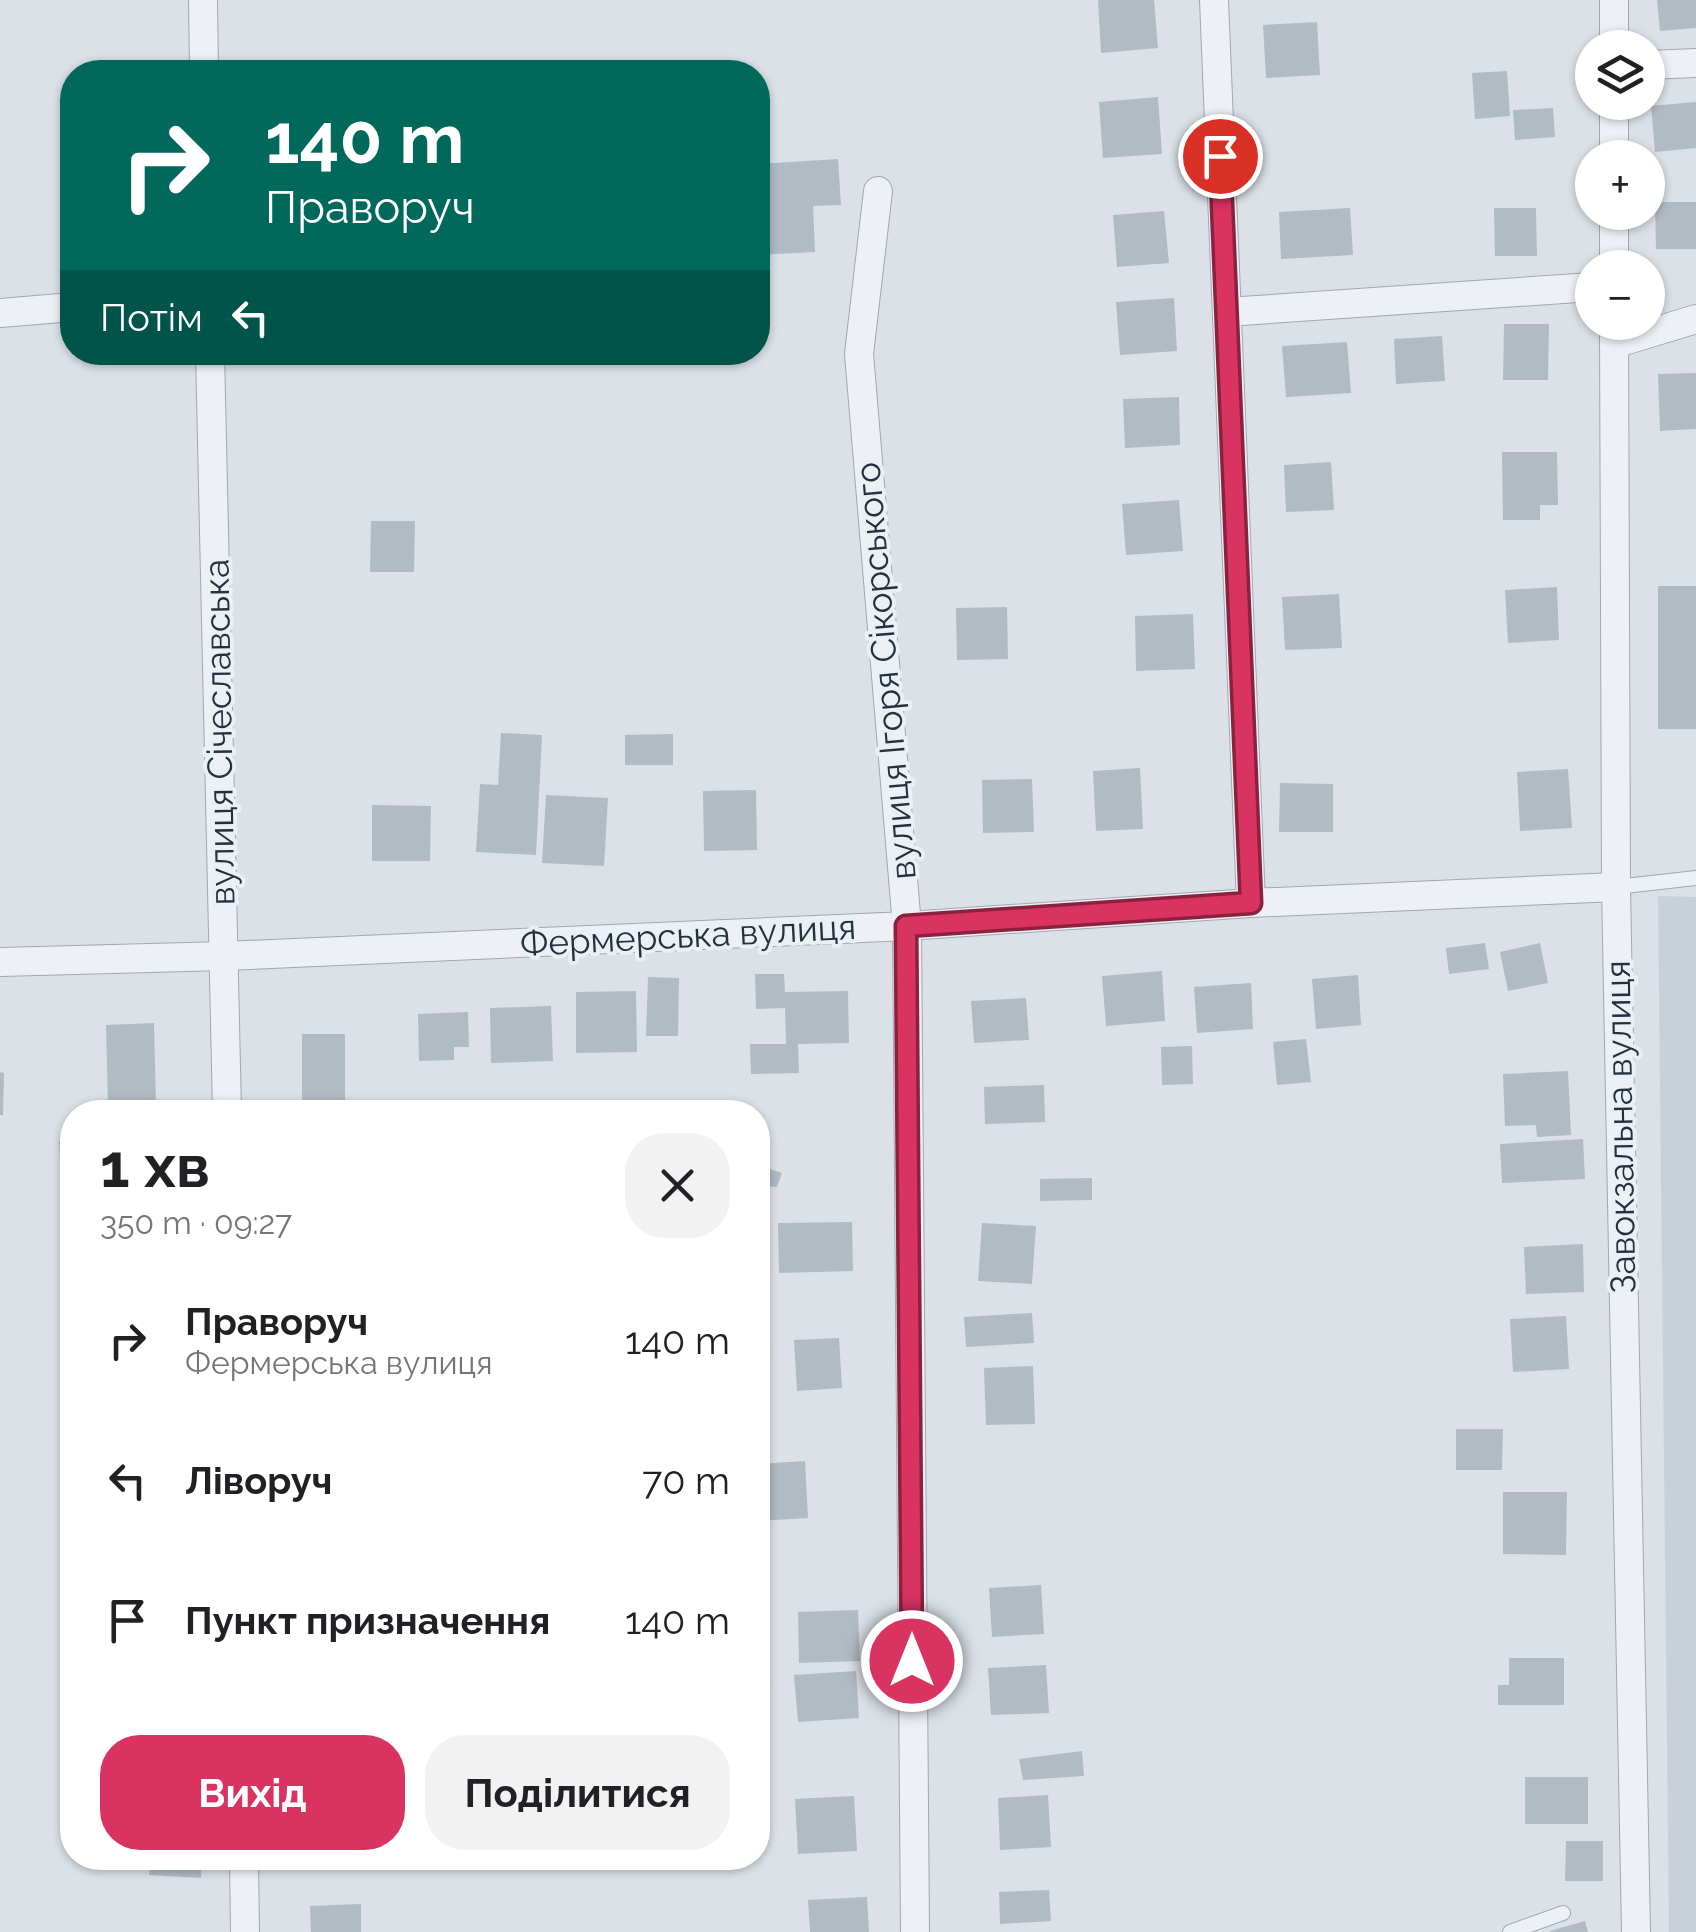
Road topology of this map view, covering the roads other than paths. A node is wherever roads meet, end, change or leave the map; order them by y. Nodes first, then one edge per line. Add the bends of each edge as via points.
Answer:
1 (203, 0) edge
2 (1214, 0) edge
3 (1614, 0) edge
4 (1614, 30) edge
5 (204, 60) edge
6 (1696, 63) edge
7 (1665, 64) edge
8 (878, 191) dead end
9 (1575, 287) edge
10 (60, 308) edge
11 (1227, 312) junction
12 (0, 313) edge
13 (1696, 318) edge
14 (1665, 324) edge
15 (1614, 340) edge
16 (210, 365) edge
17 (1696, 878) edge
18 (1616, 886) junction
19 (1251, 903) junction
20 (906, 926) junction
21 (225, 956) junction
22 (0, 962) edge
23 (227, 1100) edge
24 (244, 1870) edge
25 (1563, 1914) dead end
26 (245, 1932) edge
27 (915, 1932) edge
28 (1510, 1932) edge
29 (1636, 1932) edge

1 - 5 street
2 - 11 street
3 - 4 street
6 - 7 street
8 - 20 street, вулиця Ігоря Сікорського via 859,354
9 - 11 street
10 - 12 street
11 - 19 street
13 - 14 street
15 - 18 street, Завокзальна вулиця
16 - 21 street, вулиця Січеславська
17 - 18 lane
18 - 19 street, Фермерська вулиця
18 - 29 street, Завокзальна вулиця
19 - 20 street, Фермерська вулиця
20 - 21 street, Фермерська вулиця
20 - 27 street, вулиця Ігоря Сікорського
21 - 22 street, Фермерська вулиця
21 - 23 street, вулиця Січеславська
24 - 26 street
25 - 28 lane

